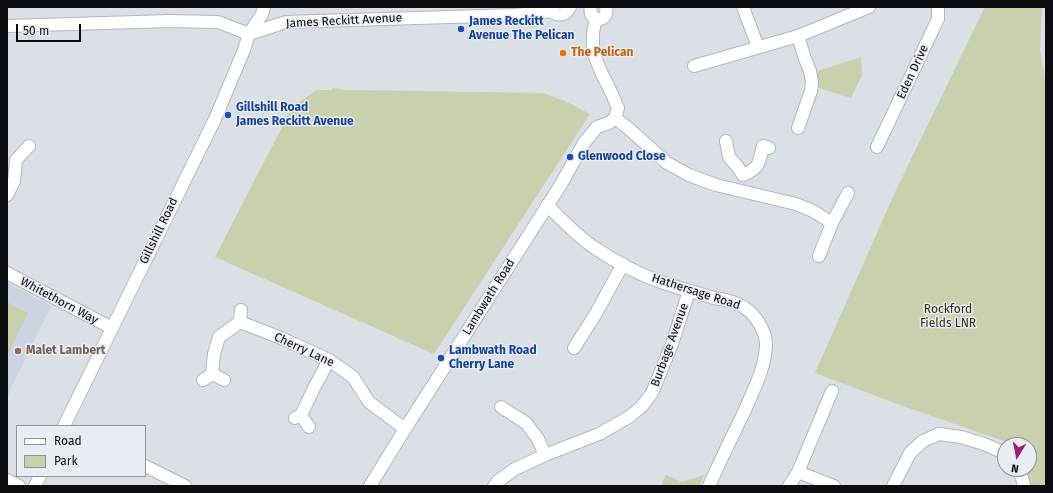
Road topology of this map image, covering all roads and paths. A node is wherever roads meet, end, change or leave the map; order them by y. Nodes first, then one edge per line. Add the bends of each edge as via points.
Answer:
1 (264, 7) edge
2 (606, 7) edge
3 (743, 7) edge
4 (869, 7) edge
5 (938, 7) edge
6 (569, 8) edge
7 (547, 10) edge
8 (592, 12) edge
9 (7, 26) edge
10 (249, 34) junction
11 (798, 36) junction
12 (758, 47) junction
13 (694, 66) dead end
14 (615, 118) junction
15 (796, 123) dead end
16 (877, 139) dead end
17 (726, 141) dead end
18 (29, 146) dead end
19 (769, 148) dead end
20 (12, 158) edge
21 (740, 170) junction
22 (738, 191) junction
23 (848, 193) dead end
24 (7, 195) edge
25 (547, 204) junction
26 (832, 223) junction
27 (819, 256) dead end
28 (623, 264) junction
29 (7, 273) edge
30 (689, 291) junction
31 (112, 328) junction
32 (574, 348) dead end
33 (329, 360) junction
34 (224, 380) dead end
35 (832, 391) dead end
36 (501, 407) dead end
37 (64, 425) edge
38 (309, 427) dead end
39 (405, 429) junction
40 (997, 450) edge
41 (545, 455) junction
42 (146, 466) edge
43 (798, 472) junction
44 (40, 477) edge
45 (7, 480) edge
46 (19, 486) edge
47 (35, 486) edge
48 (185, 486) edge
49 (370, 486) edge
50 (494, 486) edge
51 (709, 486) edge
52 (789, 486) edge
53 (834, 486) edge
54 (893, 486) edge

1 - 10 street, Gillshill Road
2 - 8 street via 606,15 601,19
3 - 12 street
4 - 11 street
5 - 16 street, Eden Drive via 938,19
6 - 7 street, James Reckitt Avenue via 561,15
6 - 8 street
7 - 10 street, James Reckitt Avenue via 514,15 286,22
8 - 14 street via 595,57 618,108
9 - 10 street via 218,22
10 - 31 street, Gillshill Road via 215,119
11 - 12 street
11 - 15 street via 812,82 811,92
12 - 13 street
14 - 22 street via 667,164 689,175
14 - 25 street, Lambwath Road via 598,127 584,143
17 - 21 street via 729,157
18 - 20 street
19 - 21 street via 763,146 758,166 754,170
20 - 24 street via 14,181
21 - 22 street
22 - 26 street via 796,204
23 - 26 street
25 - 28 street, Hathersage Road via 591,245
25 - 39 street, Lambwath Road
26 - 27 street
28 - 30 street, Hathersage Road via 665,284
28 - 32 street
29 - 31 street, Whitethorn Way
30 - 41 street, Burbage Avenue via 672,344 652,393 642,406 629,417 599,434
30 - 51 street, Hathersage Road via 729,300 744,307 759,322 766,344 762,370
31 - 37 street, Gillshill Road
33 - 34 street, Cherry Lane via 280,338 241,316 219,337 214,354 208,377
33 - 38 street via 298,416
33 - 39 street, Cherry Lane via 353,377 369,402
35 - 43 street
36 - 41 street via 526,423 538,439
39 - 49 street, Lambwath Road
40 - 54 street via 961,437 939,434 923,441 910,452
41 - 50 street, Burbage Avenue via 514,469
42 - 48 street
43 - 52 street
43 - 53 street
44 - 47 street
45 - 46 street

